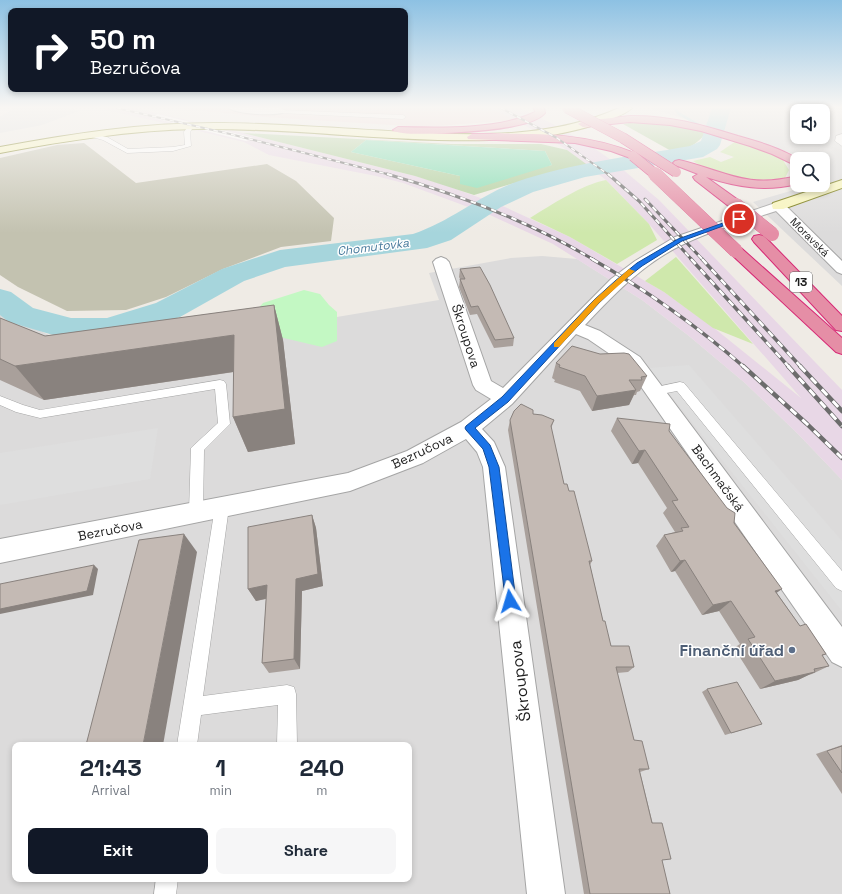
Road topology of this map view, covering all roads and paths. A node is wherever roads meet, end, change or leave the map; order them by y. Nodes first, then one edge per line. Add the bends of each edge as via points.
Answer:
1 (125, 150) edge
2 (156, 150) edge
3 (618, 150) edge
4 (645, 150) edge
5 (652, 150) edge
6 (772, 150) edge
7 (790, 158) edge
8 (677, 167) junction
9 (790, 183) edge
10 (842, 184) edge
11 (778, 206) junction
12 (766, 236) junction
13 (799, 260) dead end
14 (441, 262) dead end
15 (842, 269) edge
16 (842, 326) edge
17 (574, 327) junction
18 (842, 348) edge
19 (656, 391) junction
20 (0, 400) edge
21 (505, 400) junction
22 (469, 428) junction
23 (222, 507) junction
24 (196, 512) junction
25 (1, 553) edge
26 (842, 583) edge
27 (842, 651) edge
28 (192, 707) junction
29 (187, 742) edge
30 (287, 742) edge
31 (167, 882) edge
32 (165, 894) edge
33 (546, 894) edge

1 - 2 lane
3 - 18 highway, bridge via 633,156 647,167
4 - 8 highway, 13, bridge
5 - 8 highway, 13
6 - 7 highway
8 - 9 highway via 754,185 772,186
8 - 12 highway, 13
10 - 11 main road, Bezručova
11 - 15 street, Moravská
11 - 17 street, Bezručova via 700,232 662,250 617,282
12 - 13 highway, 13
12 - 16 highway, 13
14 - 21 street, Škroupova via 482,385
17 - 19 street, Bachmačská via 594,336 633,361
17 - 21 street, Bezručova
19 - 26 lane via 680,386
19 - 27 street, Bachmačská
20 - 24 lane via 20,410 40,414 220,384 224,424 198,448
21 - 22 street, Bezručova
22 - 23 street, Bezručova via 415,457 350,482
22 - 33 street, Škroupova via 486,448 494,467
23 - 24 street, Bezručova
23 - 28 lane
24 - 25 street, Bezručova
28 - 29 lane
28 - 30 lane via 287,694
31 - 32 lane

